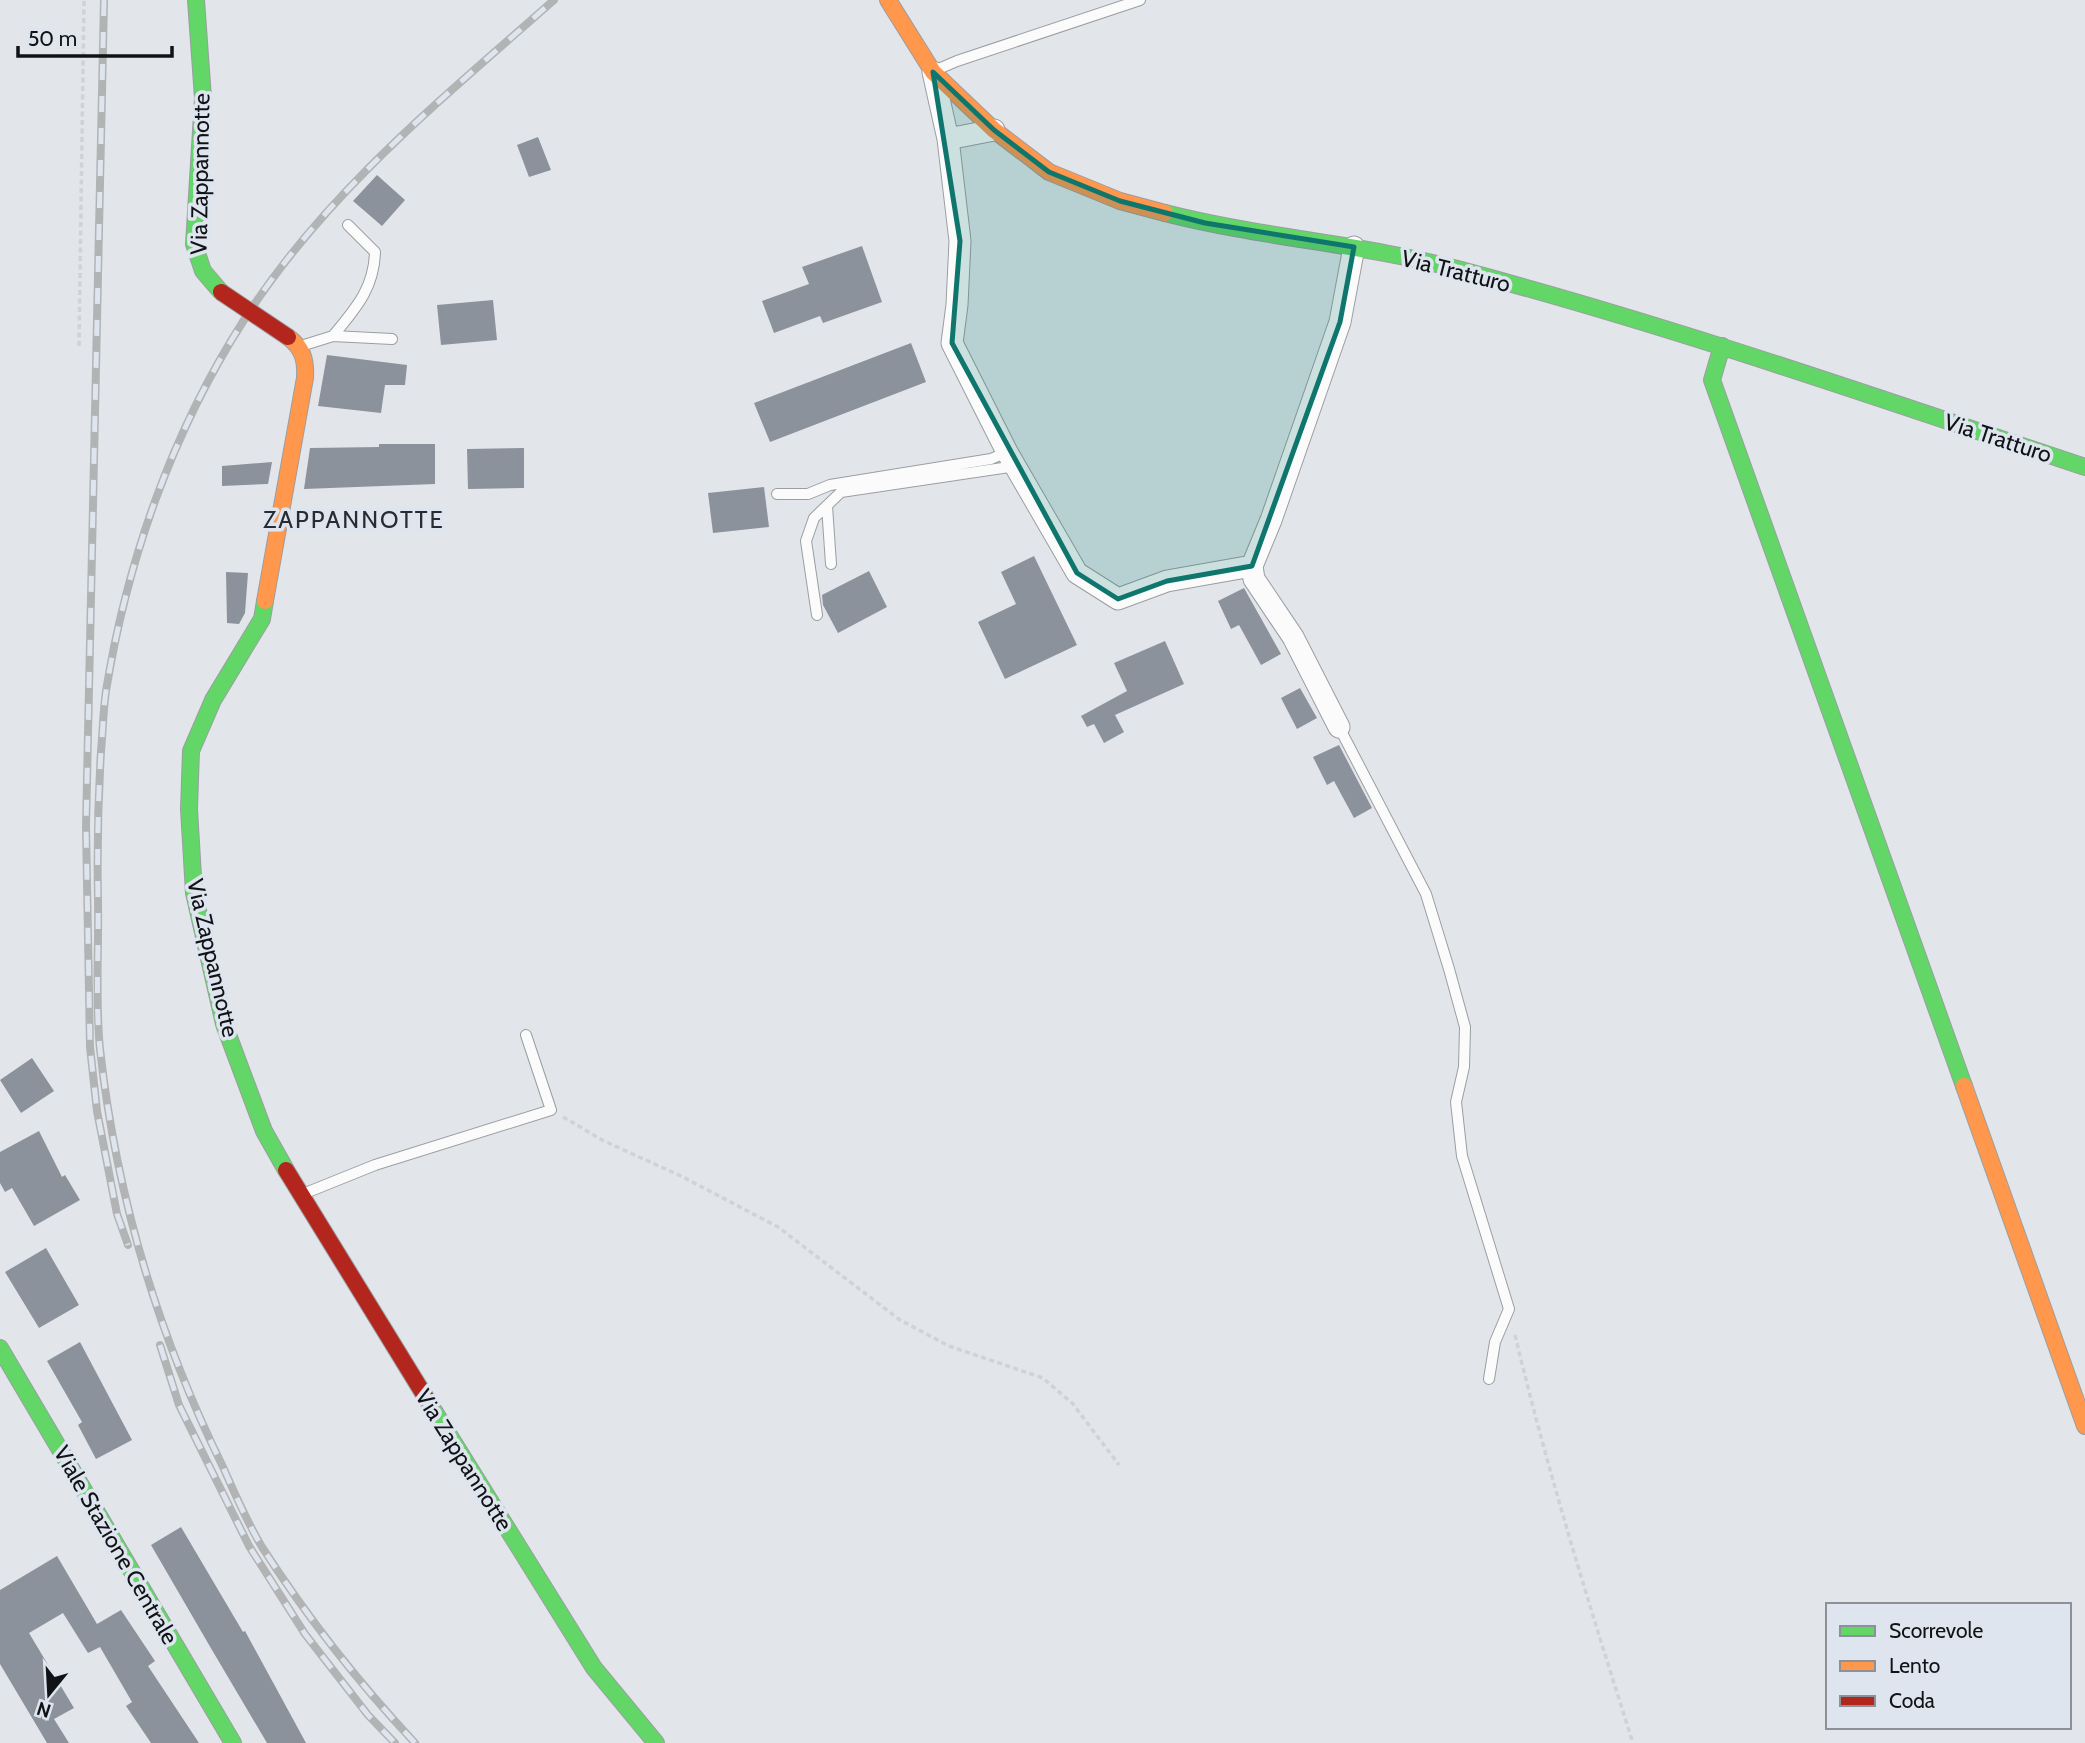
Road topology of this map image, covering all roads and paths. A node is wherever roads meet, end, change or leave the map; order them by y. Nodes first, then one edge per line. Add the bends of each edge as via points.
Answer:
1 (84, 0) edge
2 (196, 0) edge
3 (888, 0) edge
4 (1140, 0) edge
5 (933, 72) junction
6 (994, 130) junction
7 (948, 139) junction
8 (348, 225) dead end
9 (1354, 247) junction
10 (332, 336) junction
11 (392, 338) dead end
12 (294, 341) junction
13 (79, 346) dead end
14 (1722, 346) junction
15 (1012, 459) junction
16 (2085, 467) edge
17 (776, 494) dead end
18 (827, 506) junction
19 (831, 564) dead end
20 (1252, 566) junction
21 (817, 615) dead end
22 (1339, 727) joint
23 (526, 1035) dead end
24 (551, 1110) junction
25 (300, 1195) junction
26 (1509, 1309) junction
27 (0, 1348) edge
28 (1489, 1379) dead end
29 (2085, 1426) edge
30 (1119, 1465) dead end
31 (233, 1743) edge
32 (656, 1743) edge
33 (1633, 1743) edge

1 - 13 path
2 - 12 street, Via Zappannotte, bridge via 203,98 194,244 198,263 221,292
3 - 5 street, Via Tratturo
4 - 5 lane
5 - 6 street, Via Tratturo
5 - 7 street
6 - 7 street
6 - 9 street, Via Tratturo via 1049,172 1120,201 1205,223
7 - 15 street via 960,241 953,343
8 - 10 lane via 375,252 375,271 361,302
9 - 14 street, Via Tratturo via 1459,269
9 - 20 street via 1340,323
10 - 11 lane
10 - 12 lane
12 - 25 street, Via Zappannotte via 307,362 306,378 262,619 213,700 191,751 189,809 194,893 224,1024 264,1131
14 - 16 street, Via Tratturo
14 - 29 street via 1712,380
15 - 17 lane via 830,485 808,494
15 - 18 lane via 841,492
15 - 20 street via 1077,573 1118,599 1167,581
18 - 19 lane
18 - 21 lane via 814,518 806,541
20 - 22 street via 1254,579 1293,637
22 - 26 lane via 1426,894 1449,969 1465,1027 1464,1067 1456,1102 1462,1156
23 - 24 lane
24 - 25 lane
24 - 30 path via 778,1227 900,1320 948,1346 1042,1378 1073,1404
25 - 32 street, Via Zappannotte via 594,1668
26 - 28 lane via 1494,1342
26 - 33 path via 1573,1553
27 - 31 street, Viale Stazione Centrale

